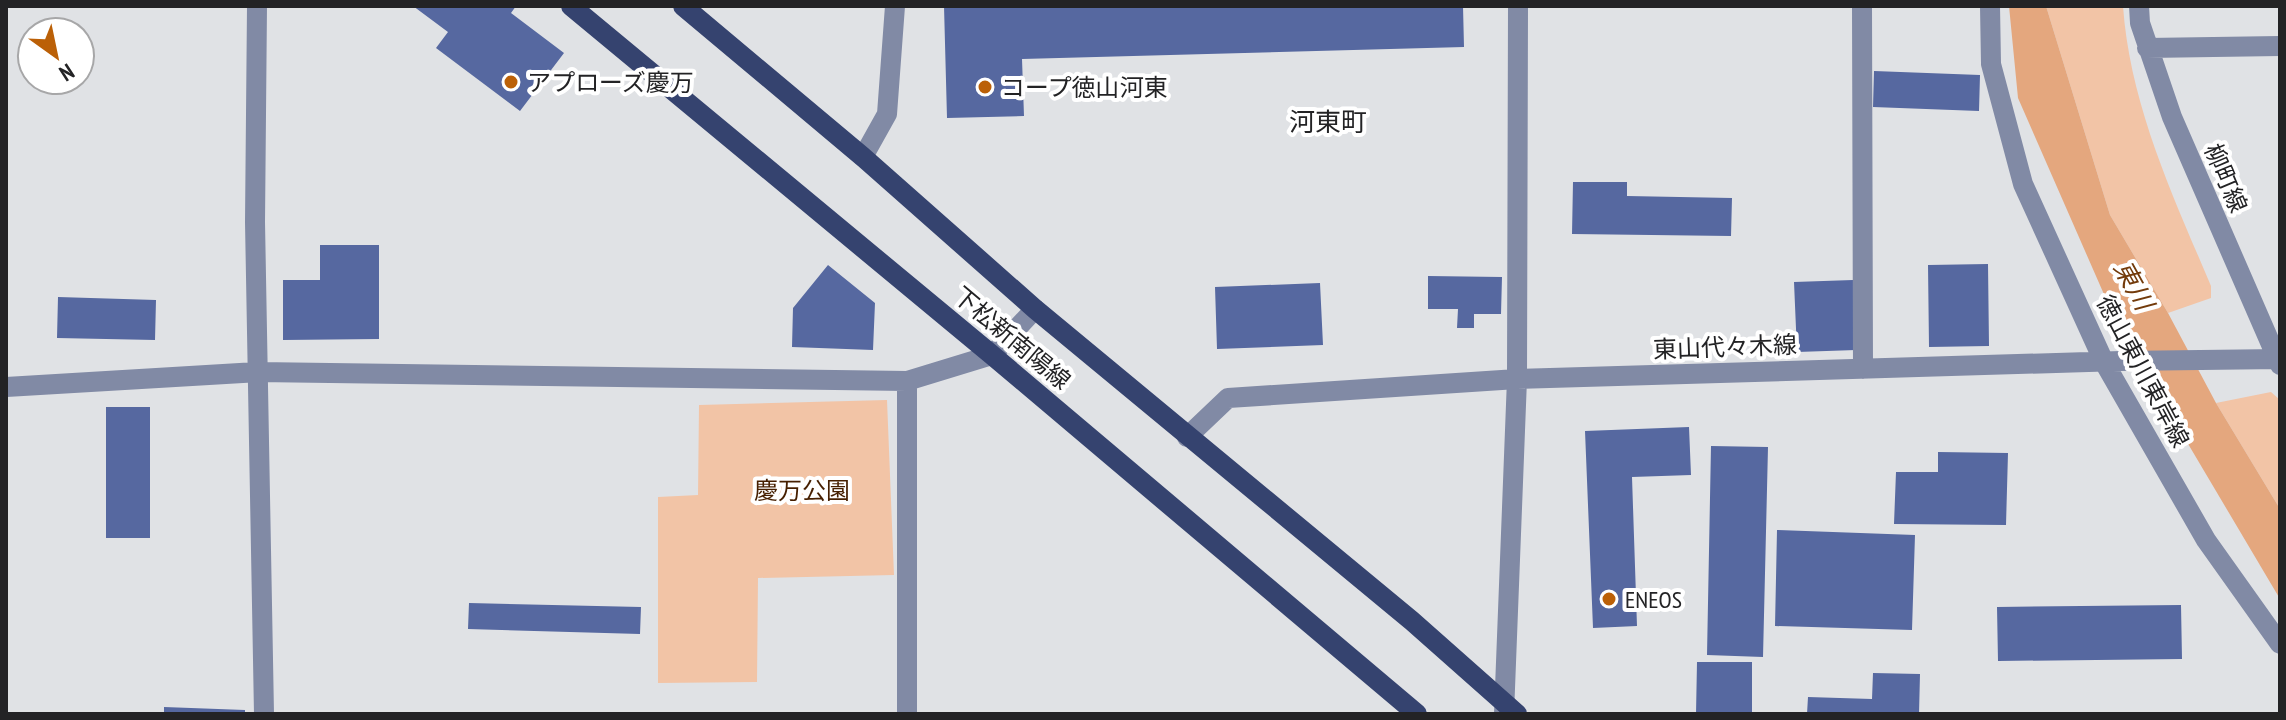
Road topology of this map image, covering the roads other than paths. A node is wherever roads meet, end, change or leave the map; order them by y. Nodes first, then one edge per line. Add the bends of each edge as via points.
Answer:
1 (257, 6) edge
2 (571, 6) edge
3 (683, 6) edge
4 (895, 6) edge
5 (1518, 6) edge
6 (1862, 6) edge
7 (1990, 6) edge
8 (2139, 6) edge
9 (2280, 46) edge
10 (2147, 48) junction
11 (863, 157) junction
12 (1035, 309) junction
13 (992, 355) junction
14 (2279, 361) edge
15 (2113, 362) junction
16 (1863, 369) junction
17 (258, 372) junction
18 (1517, 379) junction
19 (907, 381) junction
20 (6, 387) edge
21 (1187, 437) junction
22 (2280, 644) edge
23 (1508, 710) edge
24 (264, 714) edge
25 (907, 714) edge
26 (1417, 714) edge

1 - 17 street
2 - 13 main road, 下松新南陽線
3 - 11 main road, 下松新南陽線
4 - 11 street via 887,114
5 - 18 street
6 - 16 street
7 - 15 street, 徳山東川東岸線 via 1991,64 2023,184
8 - 10 street, 柳町線
9 - 10 street
10 - 14 street, 柳町線
11 - 12 main road, 下松新南陽線
12 - 13 street
12 - 21 main road, 下松新南陽線
13 - 19 street
13 - 26 main road, 下松新南陽線
14 - 15 street, 東山代々木線
15 - 16 street, 東山代々木線
15 - 22 street, 徳山東川東岸線 via 2206,540
16 - 18 street, 東山代々木線
17 - 19 street
17 - 20 street
17 - 24 street
18 - 21 street, 東山代々木線 via 1228,398
18 - 23 street
19 - 25 street
21 - 23 main road, 下松新南陽線 via 1412,621

